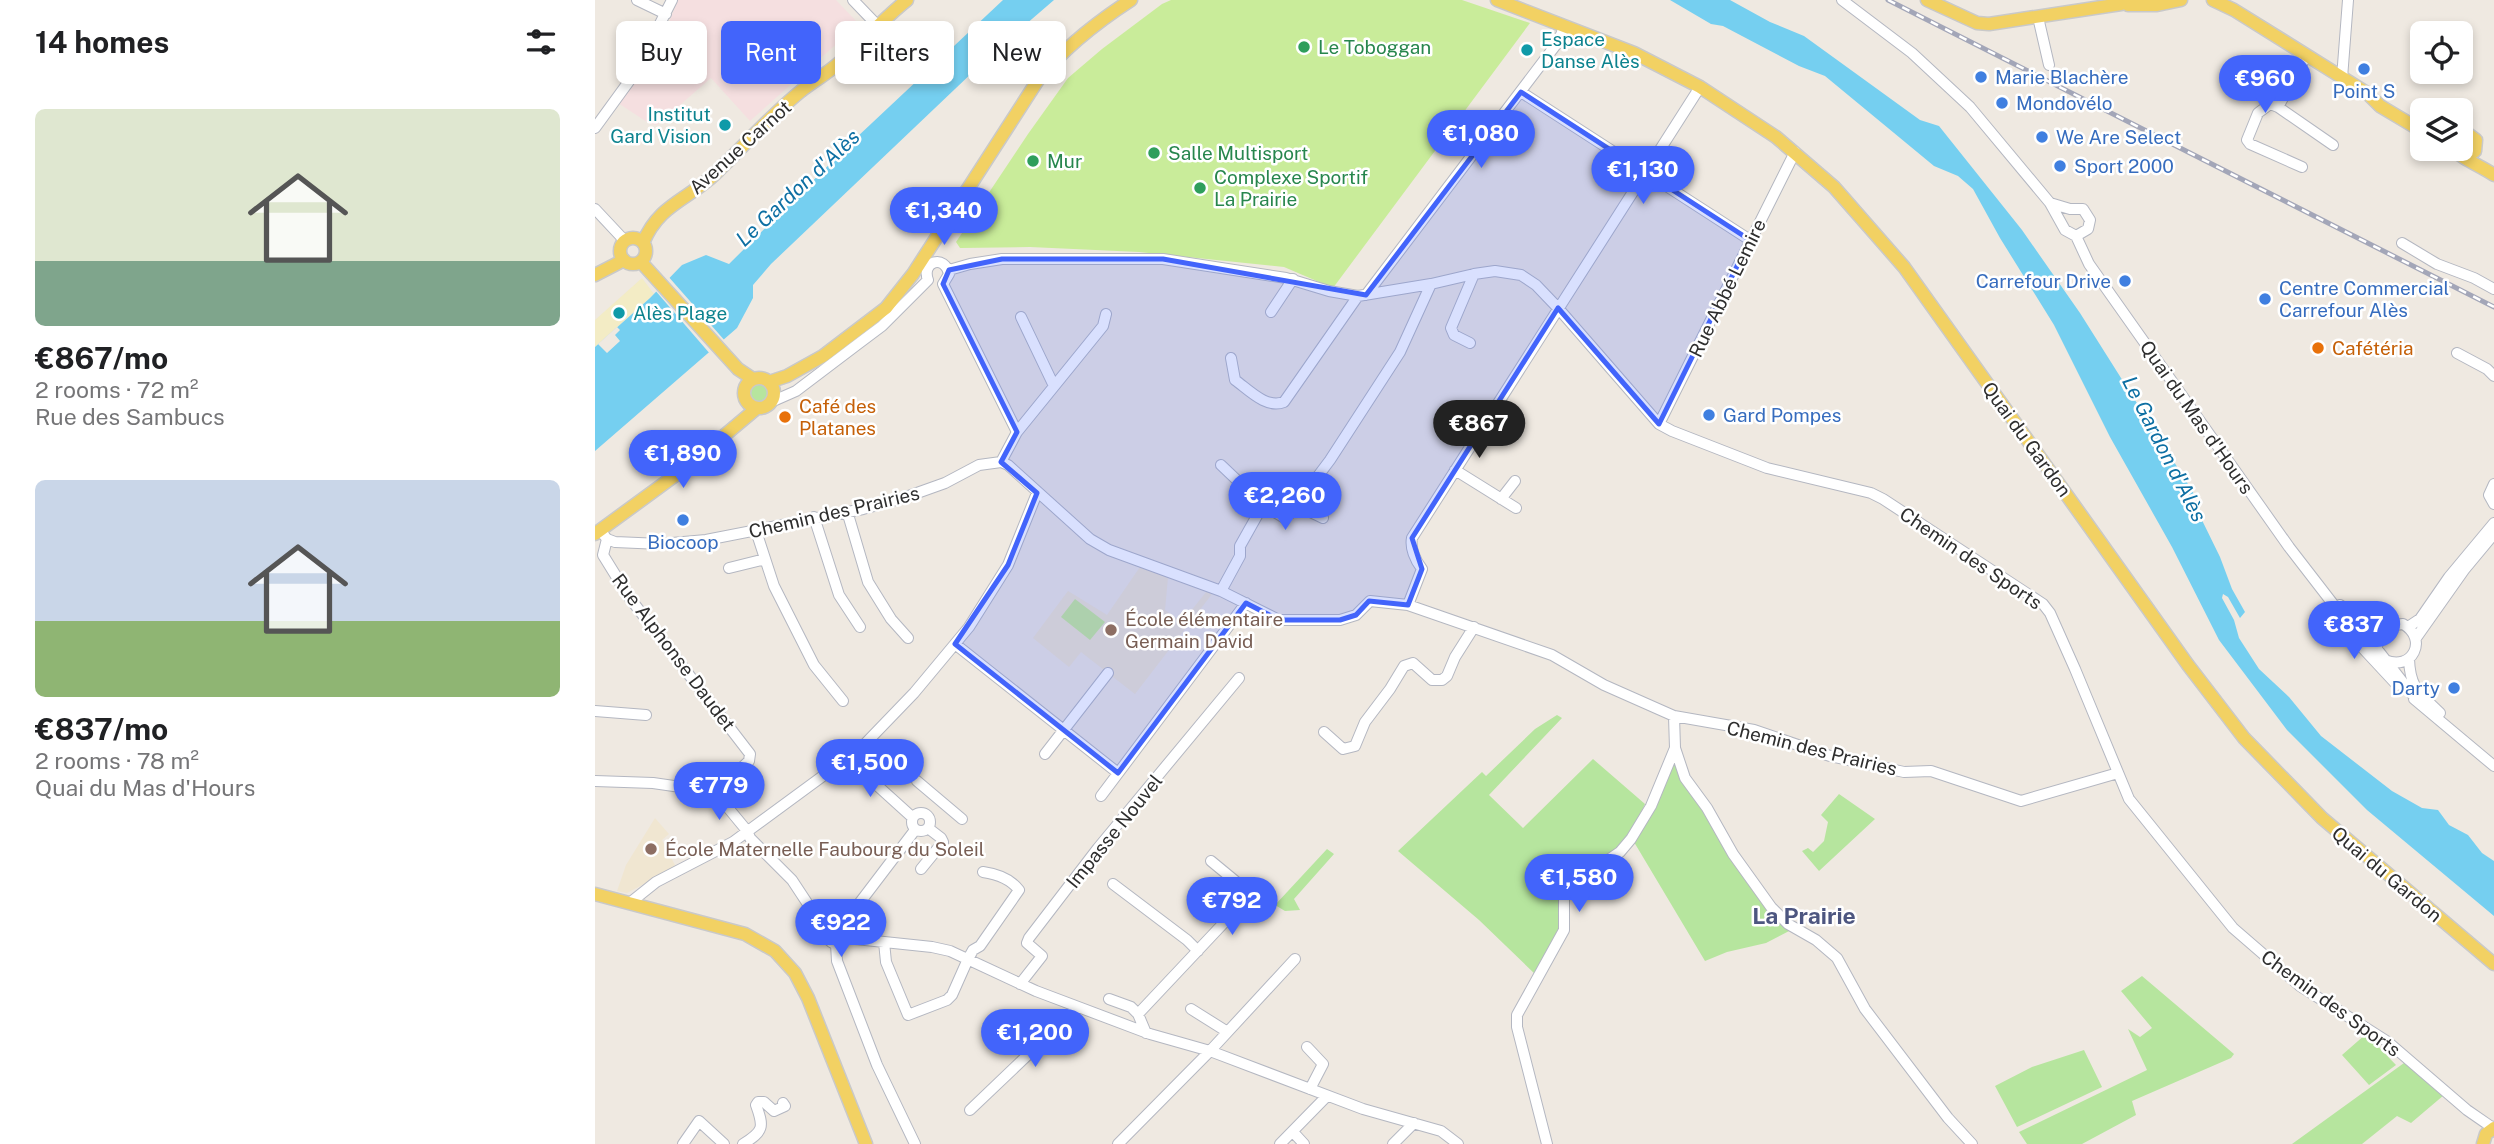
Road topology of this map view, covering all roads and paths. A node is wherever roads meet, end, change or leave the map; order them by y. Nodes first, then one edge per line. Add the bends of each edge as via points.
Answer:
1 (636, 0) edge
2 (672, 0) edge
3 (853, 0) edge
4 (907, 0) edge
5 (1131, 0) edge
6 (1497, 0) edge
7 (1842, 0) edge
8 (1927, 0) edge
9 (2136, 0) edge
10 (2181, 0) edge
11 (2206, 0) edge
12 (2212, 0) edge
13 (2349, 0) edge
14 (2121, 4) junction
15 (2232, 5) edge
16 (666, 14) junction
17 (2038, 17) junction
18 (873, 21) edge
19 (882, 21) edge
20 (1564, 27) junction
21 (2306, 56) junction
22 (835, 65) edge
23 (2049, 65) dead end
24 (2342, 78) junction
25 (1700, 88) junction
26 (1521, 92) junction
27 (2367, 93) junction
28 (2278, 107) junction
29 (2410, 115) edge
30 (2410, 124) edge
31 (595, 128) edge
32 (2333, 145) dead end
33 (1795, 152) junction
34 (2473, 157) edge
35 (2302, 167) dead end
36 (2490, 171) edge
37 (1646, 172) junction
38 (2050, 203) junction
39 (595, 209) edge
40 (2070, 209) junction
41 (2062, 222) junction
42 (2076, 236) junction
43 (1750, 240) junction
44 (625, 241) junction
45 (643, 243) junction
46 (2402, 243) dead end
47 (624, 260) junction
48 (641, 262) junction
49 (949, 270) junction
50 (1474, 274) junction
51 (595, 275) edge
52 (1293, 279) junction
53 (928, 280) junction
54 (943, 284) junction
55 (1431, 284) junction
56 (2494, 289) edge
57 (1362, 295) junction
58 (1558, 308) junction
59 (1271, 312) dead end
60 (1106, 314) dead end
61 (1021, 317) dead end
62 (1470, 343) dead end
63 (2457, 353) dead end
64 (1231, 359) dead end
65 (2494, 376) edge
66 (749, 382) junction
67 (1054, 386) junction
68 (774, 393) junction
69 (752, 406) junction
70 (1659, 424) junction
71 (1017, 432) junction
72 (1001, 462) junction
73 (1221, 465) dead end
74 (1455, 470) junction
75 (1515, 481) dead end
76 (1312, 484) dead end
77 (2494, 484) edge
78 (1037, 493) junction
79 (1501, 499) junction
80 (2494, 504) edge
81 (1263, 505) junction
82 (1516, 508) dead end
83 (847, 511) junction
84 (814, 517) junction
85 (1323, 519) dead end
86 (2494, 523) edge
87 (757, 531) junction
88 (601, 534) edge
89 (2494, 534) edge
90 (765, 559) junction
91 (729, 568) dead end
92 (1220, 591) junction
93 (2325, 594) junction
94 (1246, 603) junction
95 (1408, 605) junction
96 (860, 627) dead end
97 (1474, 627) junction
98 (2408, 627) junction
99 (2381, 630) junction
100 (908, 638) dead end
101 (2416, 638) junction
102 (955, 644) junction
103 (2377, 649) junction
104 (2409, 659) junction
105 (2384, 660) junction
106 (1108, 673) dead end
107 (1239, 678) dead end
108 (843, 701) dead end
109 (2419, 703) junction
110 (595, 711) edge
111 (646, 715) dead end
112 (1674, 716) junction
113 (1065, 730) junction
114 (1324, 732) dead end
115 (1675, 748) junction
116 (1045, 754) dead end
117 (848, 759) junction
118 (2494, 759) edge
119 (2494, 766) edge
120 (1118, 773) junction
121 (2118, 773) junction
122 (917, 780) dead end
123 (595, 781) edge
124 (715, 792) junction
125 (1101, 796) dead end
126 (939, 800) junction
127 (927, 815) junction
128 (912, 817) junction
129 (962, 819) dead end
130 (928, 828) junction
131 (915, 830) junction
132 (748, 832) junction
133 (1211, 861) dead end
134 (921, 869) dead end
135 (983, 872) dead end
136 (1113, 884) dead end
137 (595, 894) edge
138 (631, 902) junction
139 (842, 926) junction
140 (846, 937) junction
141 (831, 938) junction
142 (884, 942) junction
143 (1198, 951) junction
144 (968, 959) junction
145 (1295, 959) dead end
146 (2494, 964) edge
147 (1020, 984) junction
148 (1109, 999) dead end
149 (1078, 1007) junction
150 (1191, 1009) dead end
151 (1137, 1014) junction
152 (1226, 1031) junction
153 (1146, 1033) junction
154 (1307, 1047) dead end
155 (1210, 1051) junction
156 (1310, 1089) junction
157 (1327, 1096) junction
158 (783, 1103) dead end
159 (970, 1110) dead end
160 (2467, 1110) junction
161 (1413, 1123) junction
162 (2494, 1128) edge
163 (1293, 1132) junction
164 (2484, 1141) edge
165 (683, 1144) edge
166 (724, 1144) edge
167 (743, 1144) edge
168 (866, 1144) edge
169 (915, 1144) edge
170 (1118, 1144) edge
171 (1279, 1144) edge
172 (1304, 1144) edge
173 (1393, 1144) edge
174 (1458, 1144) edge
175 (1547, 1144) edge
176 (1972, 1144) edge

1 - 16 street
2 - 16 street
3 - 18 street
4 - 19 main road, Avenue Carnot
5 - 68 main road via 1049,66 899,292 875,317 787,376
6 - 20 main road, Quai du Gardon
7 - 38 street via 1912,53 1970,107
8 - 17 main road via 1977,23
9 - 14 main road
10 - 14 main road
11 - 12 main road
12 - 15 main road
13 - 24 street
14 - 17 main road
15 - 21 main road
16 - 31 street via 635,73
17 - 23 street
20 - 25 main road, Quai du Gardon via 1634,53
20 - 26 street
21 - 24 main road
21 - 28 street
22 - 45 main road, Avenue Carnot via 754,133 714,175 659,215
24 - 27 main road
25 - 33 main road, Quai du Gardon
25 - 37 street
26 - 37 street
26 - 57 street
27 - 29 main road
27 - 30 main road
28 - 32 street
28 - 35 street via 2270,104 2258,113 2247,140
33 - 43 street, Rue Abbé Lemire
33 - 146 main road, Quai du Gardon via 1835,187 1904,267 2244,738 2322,818
34 - 36 main road
37 - 43 street
37 - 58 street
38 - 40 street
38 - 41 street
39 - 44 street
40 - 41 street
40 - 42 street via 2083,209 2090,220 2088,229
41 - 42 street via 2065,230
42 - 93 street, Quai du Mas d'Hours via 2089,264
43 - 70 street, Rue Abbé Lemire
44 - 45 main road
44 - 47 main road via 621,248
45 - 48 main road via 646,255
46 - 56 street
47 - 48 main road
47 - 51 main road
48 - 66 main road
49 - 52 street, Chemin des Sports via 1002,260 1163,259
49 - 53 street via 934,262 926,270
49 - 54 street
50 - 55 street, Chemin des Sports
50 - 58 street, Chemin des Sports via 1521,275
50 - 62 street via 1451,328 1454,335
52 - 57 street, Chemin des Sports via 1329,291
52 - 59 street
53 - 54 street
53 - 68 street via 882,326 802,387 788,396
54 - 71 street
55 - 57 street, Chemin des Sports
55 - 76 street via 1400,352
57 - 64 street via 1284,401 1276,405 1235,380
58 - 70 street, Chemin des Sports
58 - 74 street
60 - 67 street via 1104,326
61 - 67 street
63 - 65 street
66 - 68 main road via 761,378
66 - 69 main road via 743,395
67 - 71 street
68 - 69 main road via 767,406
69 - 88 main road via 746,418
70 - 121 street, Chemin des Sports via 1767,468 1871,493 2043,604
71 - 72 street
72 - 78 street, Chemin des Prairies
72 - 83 street, Chemin des Prairies via 979,465 903,498
73 - 81 street
74 - 79 street
74 - 95 street via 1412,538 1422,569
75 - 79 street
77 - 80 street via 2489,495
78 - 92 street, Chemin des Prairies via 1109,550
78 - 102 street via 1008,565
79 - 82 street
81 - 85 street via 1283,517 1298,506
81 - 92 street
83 - 84 street, Chemin des Prairies
83 - 100 street via 868,582
84 - 87 street, Chemin des Prairies
84 - 96 street via 839,595
86 - 98 street via 2420,620
87 - 88 street, Chemin des Prairies via 661,544 615,542
87 - 90 street
88 - 124 street, Rue Alphonse Daudet via 603,555 629,597 750,754 749,761
89 - 101 street
90 - 91 street
90 - 108 street via 814,665
92 - 94 street, Chemin des Prairies
93 - 99 street, Quai du Mas d'Hours
93 - 103 street, Quai du Mas d'Hours
93 - 109 street, Quai du Mas d'Hours via 2344,628
94 - 95 street, Chemin des Prairies via 1279,620 1340,620 1356,615 1370,601
94 - 120 street
95 - 97 street, Chemin des Prairies
97 - 112 street, Chemin des Prairies via 1552,655 1604,685
97 - 114 street via 1442,680 1432,680 1413,663 1404,666 1365,722 1355,746 1343,749
98 - 99 street via 2391,624
98 - 101 street
99 - 103 street
101 - 104 street
102 - 113 street
102 - 117 street
103 - 105 street
104 - 105 street via 2397,663
104 - 118 street via 2414,687
105 - 109 street, Quai du Mas d'Hours
106 - 113 street
107 - 147 street, Impasse Nouvel via 1029,938 1027,943 1042,956
109 - 119 street, Quai du Mas d'Hours
110 - 111 street
112 - 115 street
112 - 121 street, Chemin des Prairies via 1754,730 1830,756 1904,772 1931,771 2021,801
113 - 116 street
113 - 120 street
115 - 175 street via 1651,806 1631,839 1620,852 1570,886 1564,898 1563,930 1517,1015
115 - 176 street via 1685,778 1771,907 1837,958 1865,1009
117 - 128 street
117 - 132 street
120 - 125 street
121 - 160 street, Chemin des Sports via 2129,799 2233,928 2300,986 2388,1042
122 - 126 street
123 - 124 street
124 - 132 street
126 - 127 street
126 - 129 street
127 - 128 street
127 - 130 street
128 - 131 street
130 - 131 street
130 - 134 street via 943,842
131 - 139 street
132 - 138 street via 656,881
132 - 141 street via 792,880
133 - 143 street via 1251,894
135 - 144 street via 996,874 1019,890
136 - 143 street
137 - 138 main road
138 - 168 main road via 745,934 775,951 795,973 808,998
139 - 140 street
139 - 141 street via 836,924
140 - 141 street via 842,942
140 - 142 street
141 - 169 street via 877,1065
142 - 144 street via 932,947
142 - 144 street via 908,1015 947,1000
143 - 151 street
144 - 147 street
145 - 152 street
147 - 149 street
148 - 151 street
149 - 153 street
149 - 159 street
150 - 152 street
151 - 153 street
152 - 155 street
153 - 155 street
154 - 156 street via 1324,1064
155 - 156 street
155 - 170 street
156 - 157 street
157 - 161 street
157 - 163 street
158 - 167 street via 785,1106 774,1111 758,1102 761,1125
160 - 162 street, Chemin des Sports
160 - 164 street, Chemin des Sports
161 - 173 street
161 - 174 street via 1441,1131
162 - 164 main road
163 - 171 street
163 - 172 street
165 - 166 street via 699,1121

